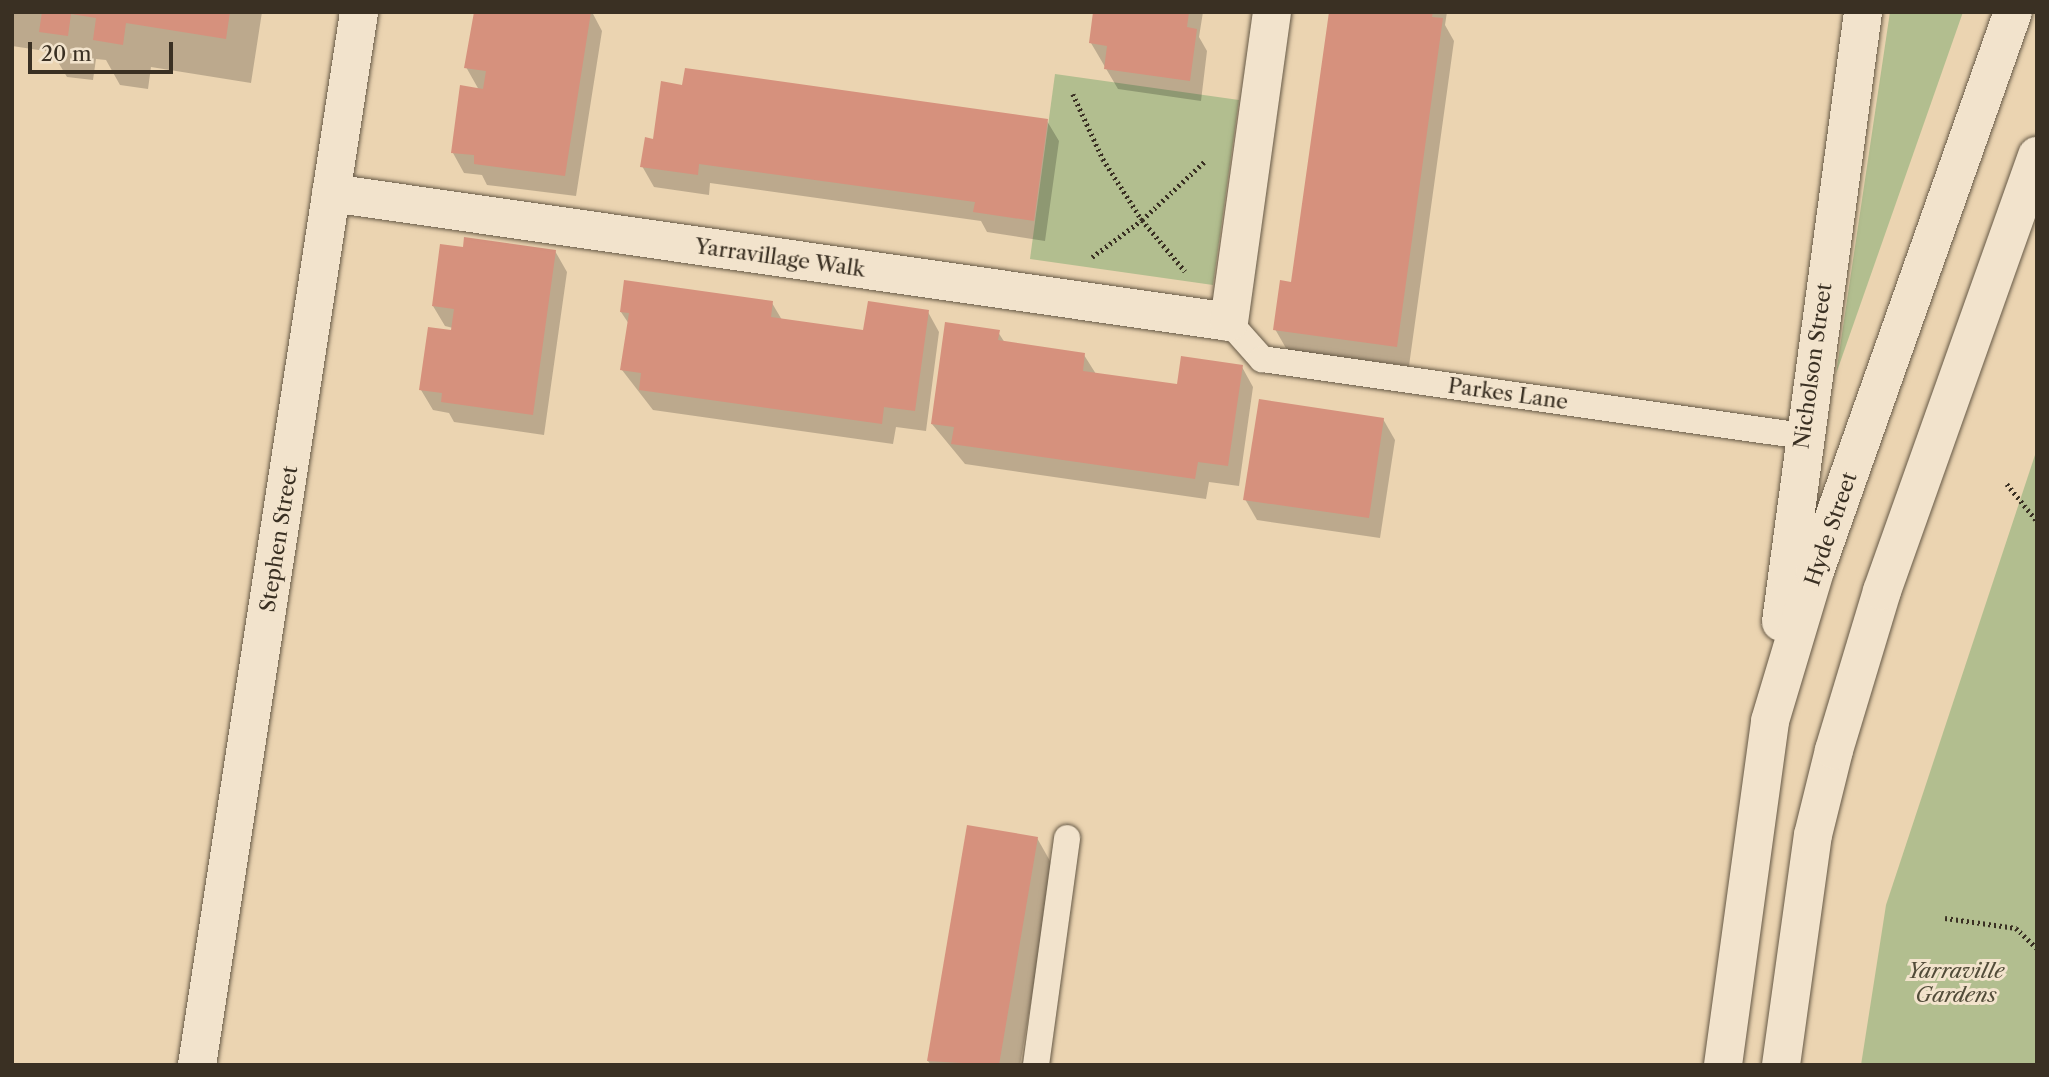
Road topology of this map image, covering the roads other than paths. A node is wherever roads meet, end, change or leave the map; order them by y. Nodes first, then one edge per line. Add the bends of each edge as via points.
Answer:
1 (359, 12) edge
2 (1272, 12) edge
3 (1863, 12) edge
4 (2013, 12) edge
5 (2037, 156) edge
6 (331, 193) junction
7 (1229, 322) junction
8 (1803, 436) junction
9 (1770, 722) junction
10 (1067, 838) dead end
11 (197, 1065) edge
12 (1036, 1065) edge
13 (1723, 1065) edge
14 (1781, 1065) edge

1 - 6 street, Stephen Street
2 - 7 street
3 - 8 street, Nicholson Street
4 - 9 street, Hyde Street via 1815,571
5 - 14 street via 1900,539 1848,702 1813,835
6 - 7 street, Yarravillage Walk
6 - 11 street, Stephen Street
7 - 8 lane, Parkes Lane via 1262,359
8 - 9 street, Nicholson Street
9 - 13 street, Hyde Street
10 - 12 lane

